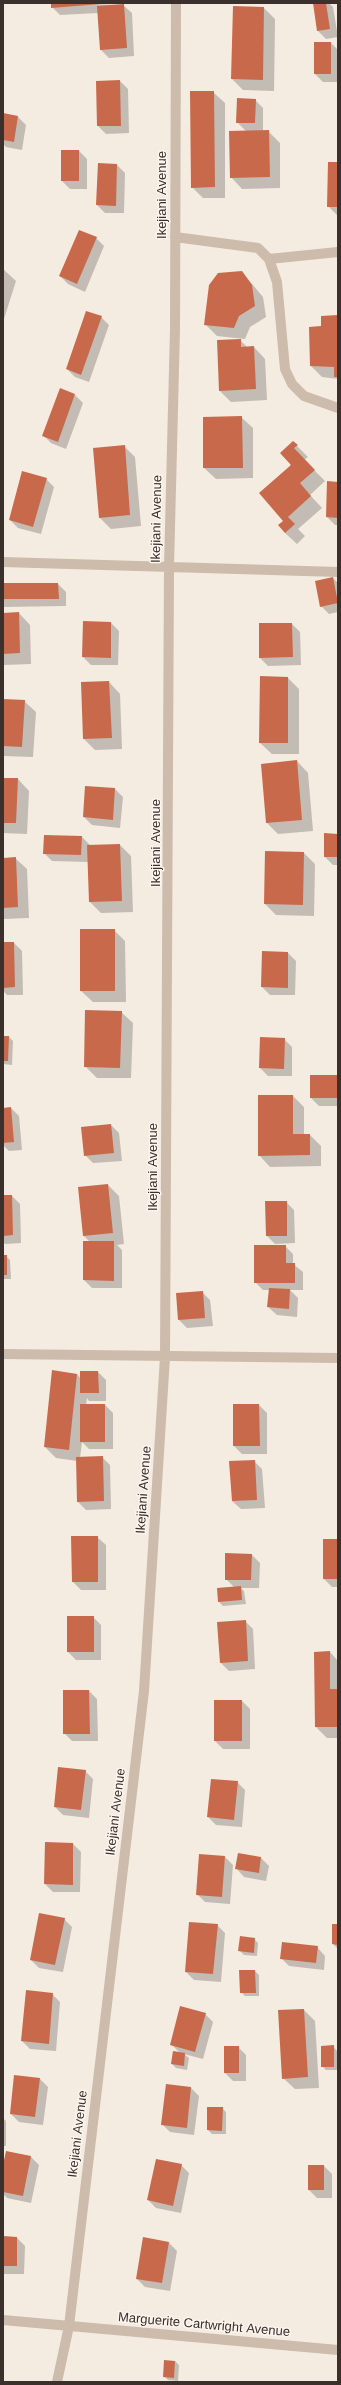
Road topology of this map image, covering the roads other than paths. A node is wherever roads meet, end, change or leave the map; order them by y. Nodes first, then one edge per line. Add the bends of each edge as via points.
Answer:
1 (176, 3) edge
2 (175, 237) junction
3 (338, 252) edge
4 (269, 259) junction
5 (338, 408) edge
6 (3, 562) edge
7 (169, 567) junction
8 (338, 572) edge
9 (3, 1354) edge
10 (165, 1357) junction
11 (338, 1358) edge
12 (3, 2320) edge
13 (69, 2326) junction
14 (338, 2350) edge
15 (57, 2382) edge

1 - 2 street, Ikejiani Avenue
2 - 4 street via 258,248
2 - 7 street, Ikejiani Avenue
3 - 4 street
4 - 5 street via 277,282 285,369 292,384 304,396
6 - 7 street
7 - 8 street
7 - 10 street, Ikejiani Avenue
9 - 10 street
10 - 11 street
10 - 13 street, Ikejiani Avenue via 144,1691
12 - 13 street, Marguerite Cartwright Avenue
13 - 14 street, Marguerite Cartwright Avenue
13 - 15 street, Ikejiani Avenue

